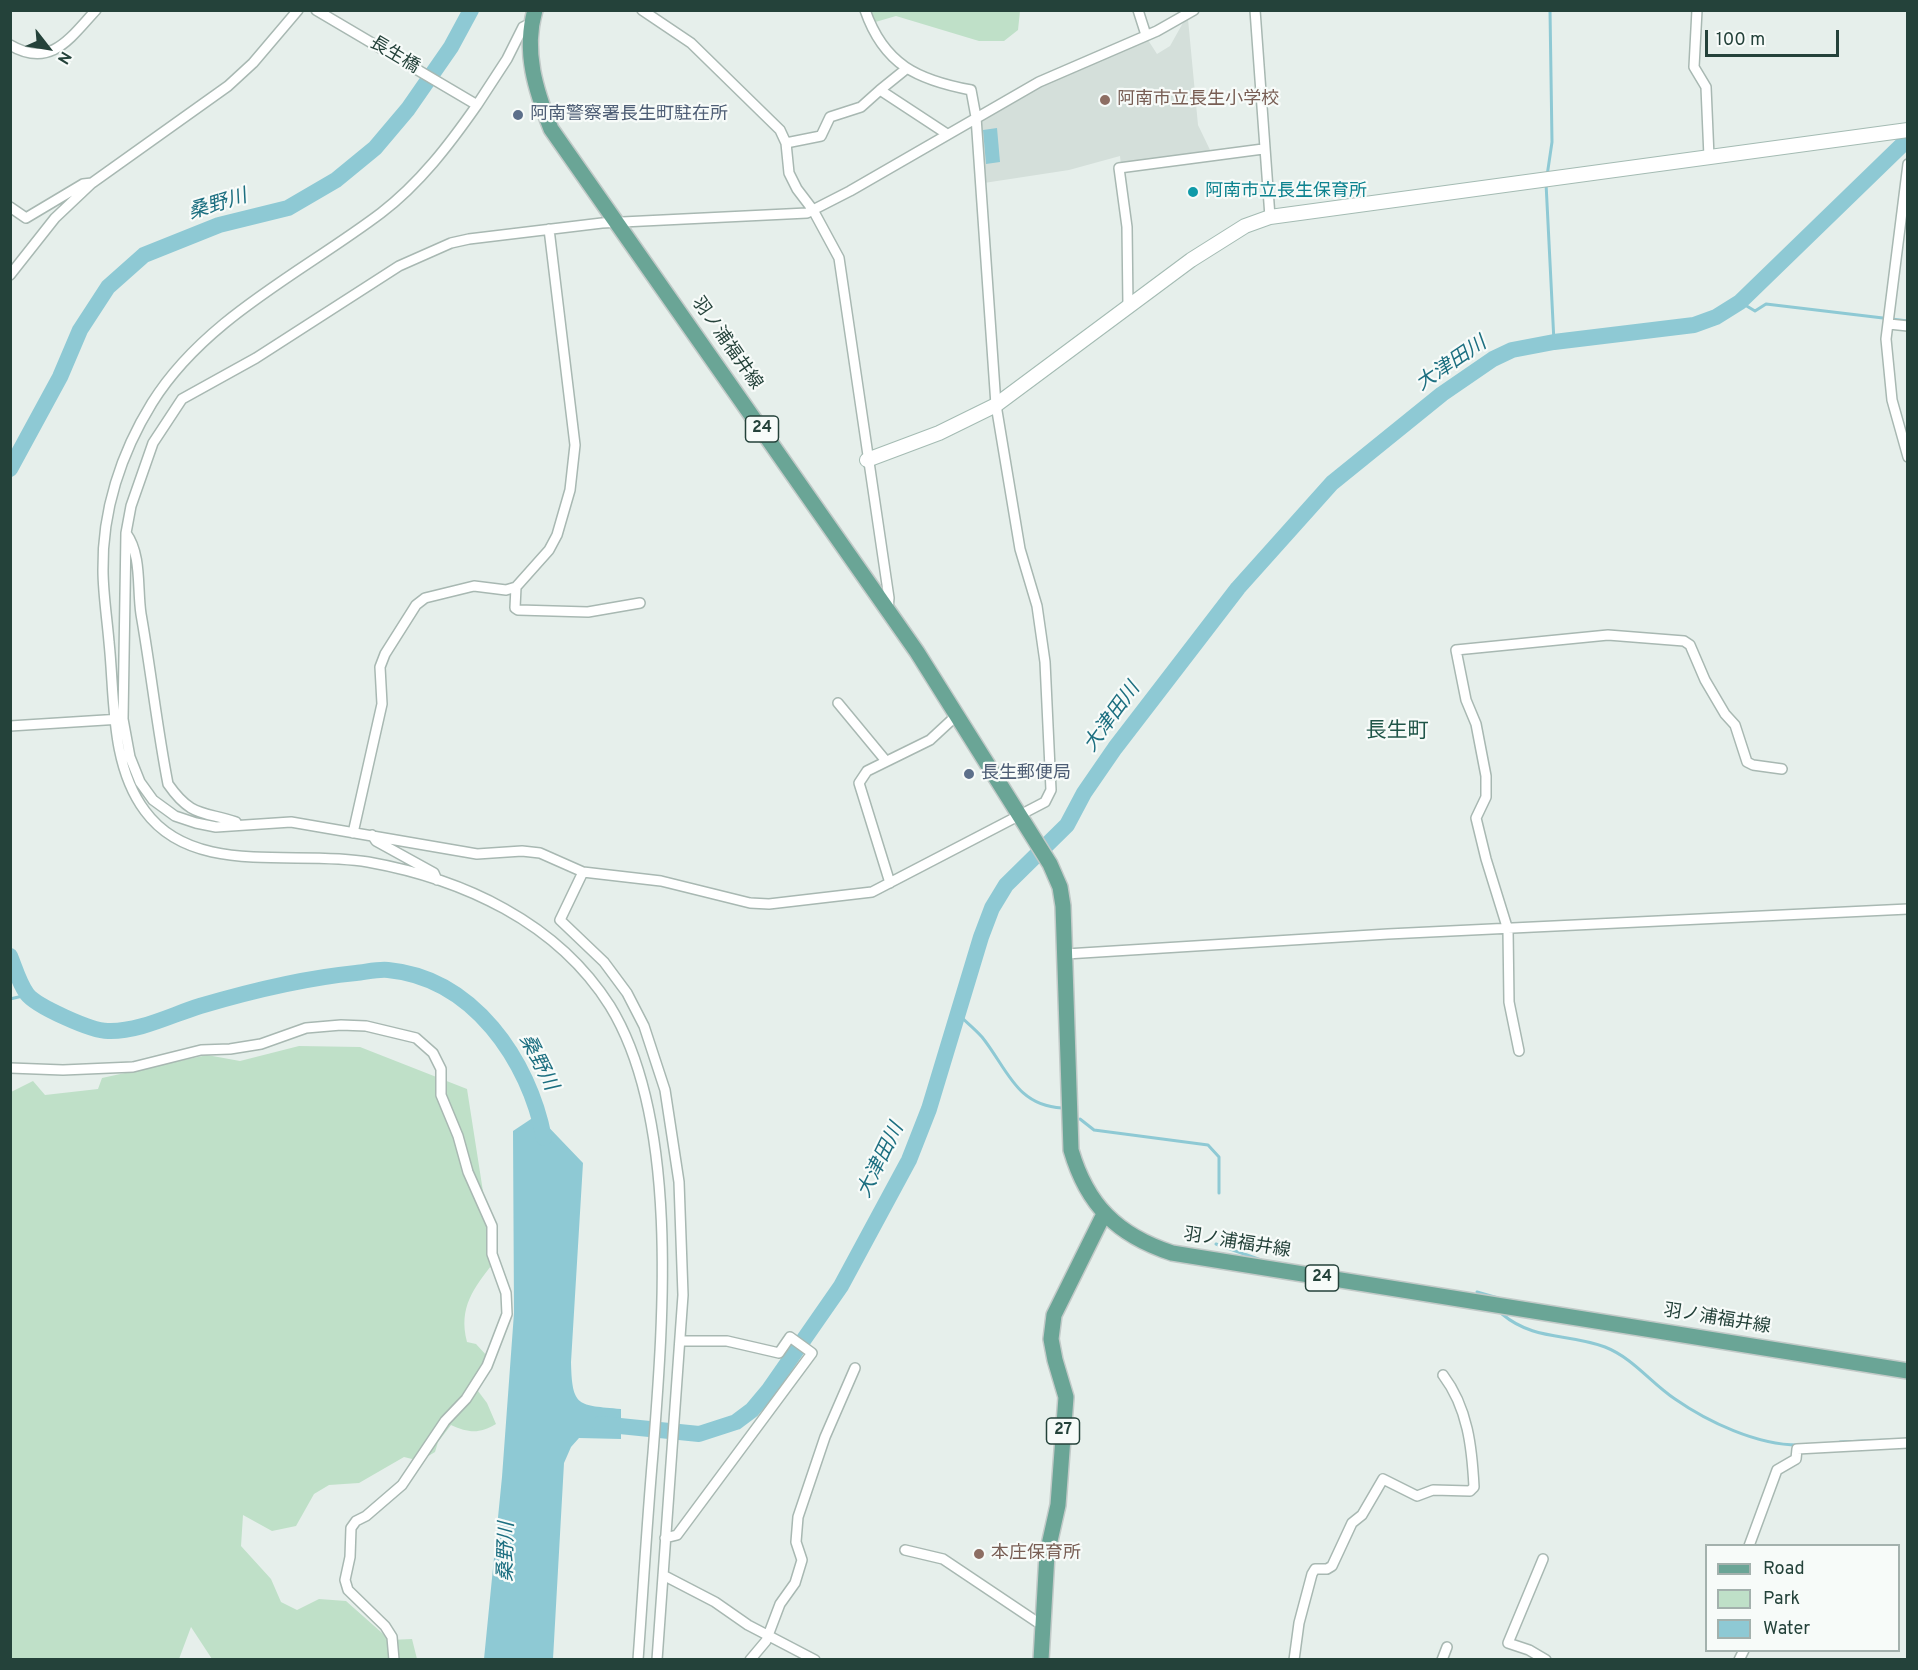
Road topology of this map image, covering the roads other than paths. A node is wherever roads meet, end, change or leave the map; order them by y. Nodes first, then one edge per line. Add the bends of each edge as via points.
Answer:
1 (96, 10) edge
2 (298, 10) edge
3 (316, 10) edge
4 (642, 10) edge
5 (865, 10) edge
6 (1138, 10) edge
7 (1194, 10) edge
8 (1255, 10) edge
9 (1697, 10) edge
10 (533, 17) edge
11 (1146, 35) junction
12 (10, 45) edge
13 (906, 69) junction
14 (880, 90) junction
15 (474, 104) junction
16 (976, 117) junction
17 (1908, 130) edge
18 (947, 134) junction
19 (786, 143) junction
20 (1263, 149) junction
21 (1709, 157) junction
22 (1908, 164) edge
23 (93, 183) junction
24 (10, 207) edge
25 (813, 210) junction
26 (1270, 217) junction
27 (617, 224) junction
28 (549, 229) junction
29 (10, 275) edge
30 (1128, 306) junction
31 (1889, 324) junction
32 (1908, 326) edge
33 (996, 405) junction
34 (1908, 457) edge
35 (867, 460) junction
36 (126, 533) junction
37 (516, 586) junction
38 (640, 603) dead end
39 (888, 610) junction
40 (838, 703) dead end
41 (957, 715) junction
42 (116, 720) junction
43 (10, 726) edge
44 (886, 761) junction
45 (1782, 769) dead end
46 (1020, 817) junction
47 (241, 824) junction
48 (353, 833) junction
49 (372, 835) junction
50 (583, 872) junction
51 (437, 880) junction
52 (890, 883) junction
53 (1908, 909) edge
54 (1508, 930) junction
55 (1066, 954) junction
56 (1519, 1051) dead end
57 (10, 1068) edge
58 (1104, 1214) junction
59 (681, 1341) junction
60 (855, 1368) dead end
61 (1908, 1371) edge
62 (1443, 1375) dead end
63 (1908, 1443) edge
64 (665, 1538) junction
65 (1749, 1544) edge
66 (905, 1550) dead end
67 (1543, 1558) dead end
68 (663, 1575) junction
69 (1044, 1622) junction
70 (768, 1635) junction
71 (1447, 1647) dead end
72 (394, 1659) edge
73 (638, 1659) edge
74 (657, 1659) edge
75 (750, 1659) edge
76 (815, 1659) edge
77 (1042, 1659) edge
78 (1294, 1659) edge
79 (1442, 1659) edge
80 (1546, 1659) edge

1 - 12 street via 58,49 47,54 21,51
2 - 23 street via 228,86
3 - 15 street, 長生橋
4 - 19 street via 691,43 775,124
5 - 13 street via 871,27
6 - 11 street
7 - 11 street
8 - 20 street
9 - 21 street via 1694,68 1706,87
10 - 15 street
10 - 27 main road, 羽ノ浦福井線 / 24 via 532,72 551,129
11 - 16 street via 1039,81
13 - 14 street
13 - 16 street via 929,81 971,90
14 - 18 street
14 - 19 street via 861,107 830,117 821,136
15 - 42 street via 452,141 418,181 384,211 225,323 174,372 151,405 115,480 106,522 102,571
16 - 18 street
16 - 33 street
17 - 21 street
18 - 25 street
19 - 25 street via 789,173
20 - 26 street
20 - 30 street via 1119,168 1127,227
21 - 26 street
22 - 31 street
23 - 24 street via 83,183 26,218
23 - 29 street via 56,218
25 - 27 street
25 - 35 street via 838,258
26 - 30 street via 1245,226
27 - 28 street
27 - 39 main road, 羽ノ浦福井線 / 24
28 - 36 street via 451,243 430,251 399,266 256,358 182,399 153,443
28 - 37 street via 575,445 573,471 557,535 549,550
30 - 33 street
31 - 32 street
31 - 34 street via 1886,354 1892,400
33 - 35 street via 939,433
33 - 46 street via 1020,549 1037,606 1045,662 1051,790 1045,802
35 - 39 street
36 - 42 street
36 - 47 street via 136,560 168,784 204,816
37 - 38 street via 518,610 588,612
37 - 48 street via 506,590 474,586 425,598 416,605 380,667 382,704
39 - 41 main road, 羽ノ浦福井線 / 24
40 - 44 street
41 - 44 street via 930,740
41 - 46 main road, 羽ノ浦福井線 / 24
42 - 43 street
42 - 47 street via 140,782 153,800 175,816 196,823 216,827
42 - 51 street via 117,748 144,811 182,843 234,857 316,857 369,862
44 - 52 street via 867,771 859,783
45 - 54 street via 1747,762 1736,725 1725,714 1690,645 1684,641 1608,635 1456,650 1486,776 1486,797 1476,818
46 - 52 street
46 - 55 main road, 羽ノ浦福井線 / 24 via 1050,864 1062,896
47 - 48 street via 291,822
48 - 49 street
49 - 50 street via 477,854 540,853
49 - 51 street via 376,841 435,873
50 - 52 street via 661,881 759,904 872,891
50 - 59 street via 560,920 604,962 627,993 644,1026 665,1090 683,1232
51 - 73 street via 507,908 574,961 609,1004 629,1042 642,1083 656,1158 662,1239 661,1363
53 - 54 street
54 - 55 street
54 - 56 street via 1509,1002
55 - 58 main road, 羽ノ浦福井線 / 24 via 1071,1150 1078,1175
57 - 72 street via 133,1067 201,1050 261,1044 306,1028 341,1025 366,1026 416,1038 433,1053 441,1069 441,1095 492,1226 492,1254 506,1293 507,1314 487,1366 466,1399 445,1421 402,1485 351,1528 345,1580 348,1590 392,1636
58 - 61 main road, 羽ノ浦福井線 / 24 via 1148,1245 1172,1253
58 - 69 main road, 27 via 1054,1316 1051,1339 1066,1397 1058,1505 1047,1554
59 - 64 street
59 - 64 street via 727,1341 779,1353 790,1337 812,1353 677,1535
60 - 70 street via 825,1437 798,1518 796,1542 802,1560 795,1583 780,1604
62 - 78 street via 1455,1391 1473,1447 1474,1487 1470,1491 1433,1490 1417,1496 1383,1479 1362,1515 1352,1523 1332,1566 1315,1569 1312,1574
63 - 65 street via 1797,1449 1796,1459 1777,1470
64 - 68 street
66 - 69 street via 943,1559 1037,1622
67 - 80 street via 1508,1643
68 - 70 street
68 - 74 street
69 - 77 main road, 27
70 - 75 street
70 - 76 street
71 - 79 street

